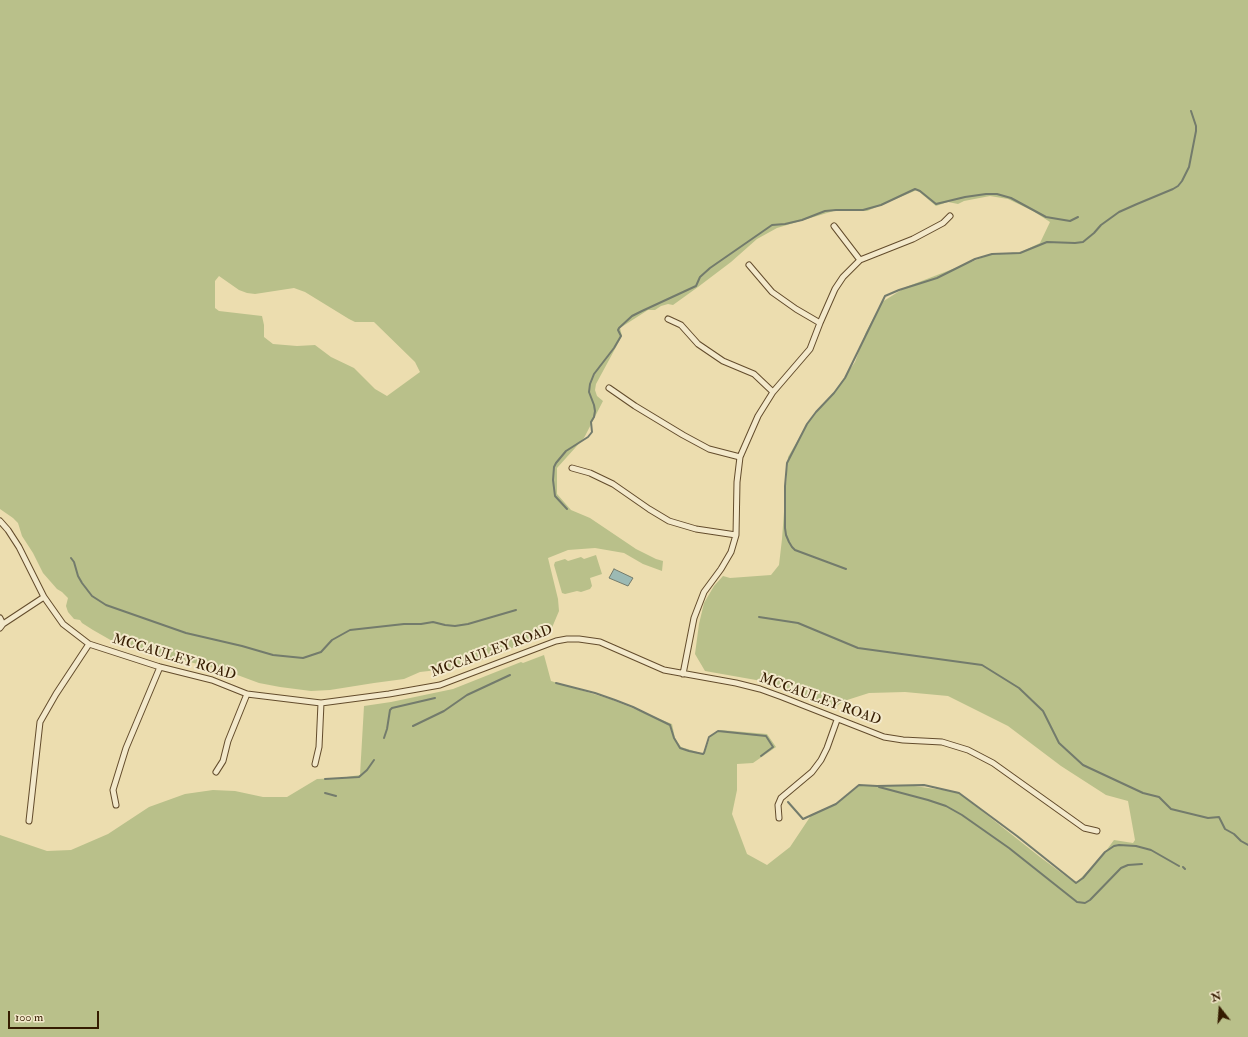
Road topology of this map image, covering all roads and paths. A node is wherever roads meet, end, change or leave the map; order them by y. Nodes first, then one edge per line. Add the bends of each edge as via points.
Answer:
1 (950, 216) dead end
2 (834, 226) dead end
3 (860, 260) junction
4 (749, 265) dead end
5 (668, 319) dead end
6 (820, 323) junction
7 (609, 388) dead end
8 (773, 392) junction
9 (740, 457) junction
10 (572, 468) dead end
11 (0, 521) edge
12 (736, 535) junction
13 (44, 597) junction
14 (0, 618) edge
15 (2, 626) edge
16 (89, 644) junction
17 (160, 667) junction
18 (683, 674) junction
19 (247, 694) junction
20 (321, 703) junction
21 (837, 720) junction
22 (315, 764) dead end
23 (216, 772) dead end
24 (116, 806) dead end
25 (779, 818) dead end
26 (29, 820) dead end
27 (1097, 831) dead end

1 - 3 street via 943,224 913,239
2 - 3 street
3 - 6 street via 843,277
4 - 6 street via 772,292
5 - 8 street via 681,325 698,344 723,361 754,374
6 - 8 street via 810,349
7 - 9 street via 709,449
8 - 9 street via 758,416
9 - 12 street
10 - 12 street via 613,484 669,521 696,529
11 - 13 street, MCCAULEY ROAD via 19,547
12 - 18 street via 731,552 722,569 704,592 694,618
13 - 15 street
13 - 16 street, MCCAULEY ROAD via 63,624
14 - 15 street
16 - 17 street, MCCAULEY ROAD
16 - 26 street via 40,722
17 - 19 street, MCCAULEY ROAD via 212,680
17 - 24 street via 126,748 113,790
18 - 20 street, MCCAULEY ROAD via 664,670 600,642 579,638 540,646 440,685
18 - 21 street, MCCAULEY ROAD via 760,689
19 - 20 street, MCCAULEY ROAD
19 - 23 street via 228,741 223,761
20 - 22 street via 319,747
21 - 25 street via 821,760 812,772 782,798 778,805
21 - 27 street, MCCAULEY ROAD via 884,737 942,742 968,750 993,763 1084,828

